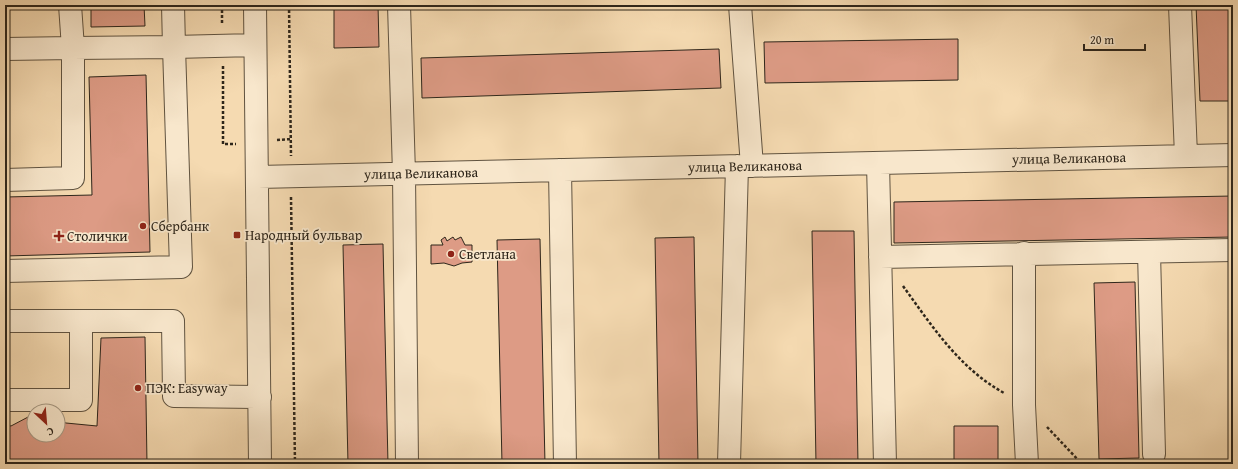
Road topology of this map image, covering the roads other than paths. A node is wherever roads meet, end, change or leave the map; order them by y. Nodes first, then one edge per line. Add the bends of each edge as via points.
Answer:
1 (70, 5) edge
2 (173, 5) edge
3 (255, 5) edge
4 (399, 5) edge
5 (740, 5) edge
6 (1180, 5) edge
7 (255, 45) junction
8 (174, 47) junction
9 (73, 48) junction
10 (5, 49) edge
11 (1233, 155) edge
12 (1186, 156) junction
13 (878, 163) junction
14 (745, 166) junction
15 (560, 170) junction
16 (404, 174) junction
17 (258, 177) junction
18 (5, 180) edge
19 (1233, 250) edge
20 (1149, 252) junction
21 (1024, 253) junction
22 (880, 257) junction
23 (5, 271) edge
24 (5, 321) edge
25 (81, 321) junction
26 (260, 397) junction
27 (5, 400) edge
28 (1154, 454) dead end
29 (260, 464) edge
30 (407, 464) edge
31 (565, 464) edge
32 (729, 464) edge
33 (885, 464) edge
34 (1027, 464) edge

1 - 9 street
2 - 8 street
3 - 7 street
4 - 16 street
5 - 14 street
6 - 12 street
7 - 8 street
7 - 17 street
8 - 9 street
8 - 23 street via 180,267
9 - 10 street
9 - 18 street via 73,178
11 - 12 street, улица Великанова
12 - 13 street, улица Великанова
13 - 14 street, улица Великанова
13 - 22 street
14 - 15 street, улица Великанова
14 - 32 street
15 - 16 street, улица Великанова
15 - 31 street
16 - 17 street, улица Великанова
16 - 30 street
17 - 26 street
19 - 20 street
20 - 21 street
20 - 28 street
21 - 22 street
21 - 34 street via 1024,405
22 - 33 street
24 - 25 street
25 - 26 street via 173,321 174,396
25 - 27 street via 81,400
26 - 29 street

